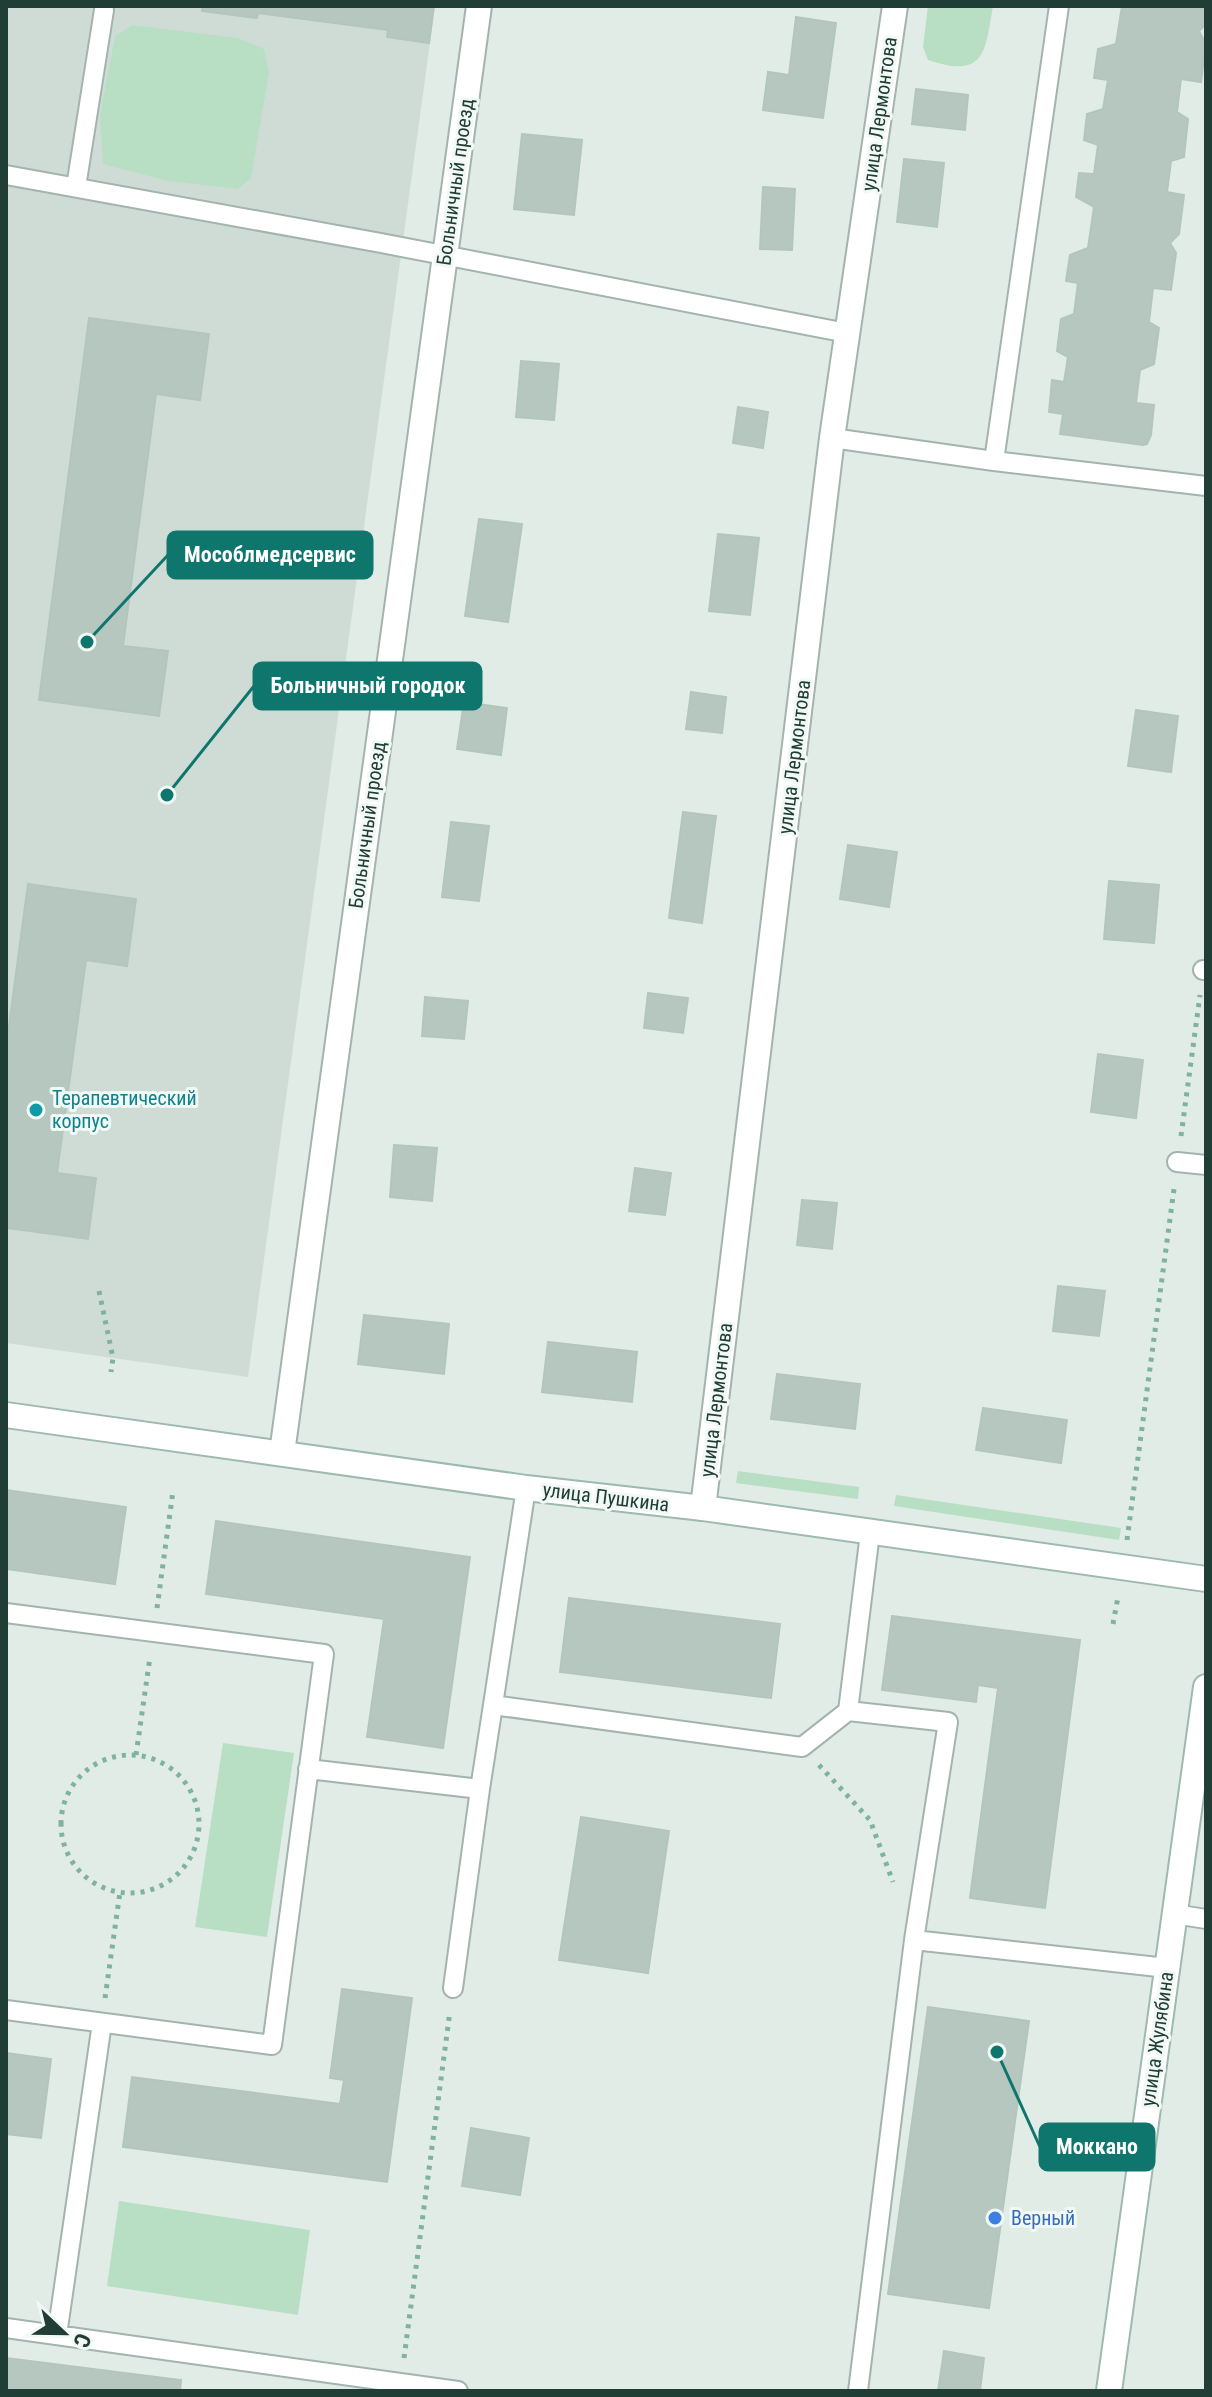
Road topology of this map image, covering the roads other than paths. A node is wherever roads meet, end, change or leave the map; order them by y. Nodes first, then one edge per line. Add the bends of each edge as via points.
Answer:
1 (479, 6) edge
2 (895, 6) edge
3 (1059, 6) edge
4 (104, 10) dead end
5 (6, 175) edge
6 (76, 187) junction
7 (445, 256) junction
8 (847, 333) junction
9 (832, 438) junction
10 (994, 461) junction
11 (1206, 486) edge
12 (1177, 1162) road end
13 (1206, 1165) edge
14 (6, 1415) edge
15 (282, 1453) junction
16 (526, 1488) junction
17 (703, 1508) junction
18 (870, 1533) junction
19 (1206, 1579) edge
20 (6, 1613) edge
21 (1206, 1687) edge
22 (493, 1705) junction
23 (848, 1711) junction
24 (1201, 1756) edge
25 (308, 1769) junction
26 (480, 1789) junction
27 (1174, 1914) junction
28 (1206, 1919) edge
29 (914, 1940) junction
30 (1167, 1968) junction
31 (453, 1988) road end
32 (6, 2010) edge
33 (102, 2023) junction
34 (6, 2328) edge
35 (57, 2335) junction
36 (458, 2391) edge
37 (858, 2391) edge
38 (1109, 2391) edge

1 - 7 street, Больничный проезд
2 - 8 street, улица Лермонтова
3 - 10 lane
4 - 6 lane
5 - 6 lane
6 - 7 lane
7 - 8 lane
7 - 15 street, Больничный проезд
8 - 9 street, улица Лермонтова
9 - 10 lane
9 - 17 street, улица Лермонтова
10 - 11 lane
12 - 13 lane
14 - 15 street, улица Пушкина
15 - 16 street, улица Пушкина
16 - 17 street, улица Пушкина
16 - 22 lane
17 - 18 street, улица Пушкина
18 - 19 street, улица Пушкина
18 - 23 lane
20 - 25 lane via 324,1654
21 - 24 street, улица Жулябина
22 - 23 lane via 802,1747
22 - 26 lane
23 - 29 lane via 948,1722
24 - 27 street, улица Жулябина
25 - 26 lane
25 - 33 lane via 272,2045
26 - 31 lane
27 - 28 lane
27 - 30 street, улица Жулябина
29 - 30 lane
29 - 37 lane
30 - 38 street, улица Жулябина
32 - 33 lane
33 - 35 lane
34 - 35 lane
35 - 36 lane

